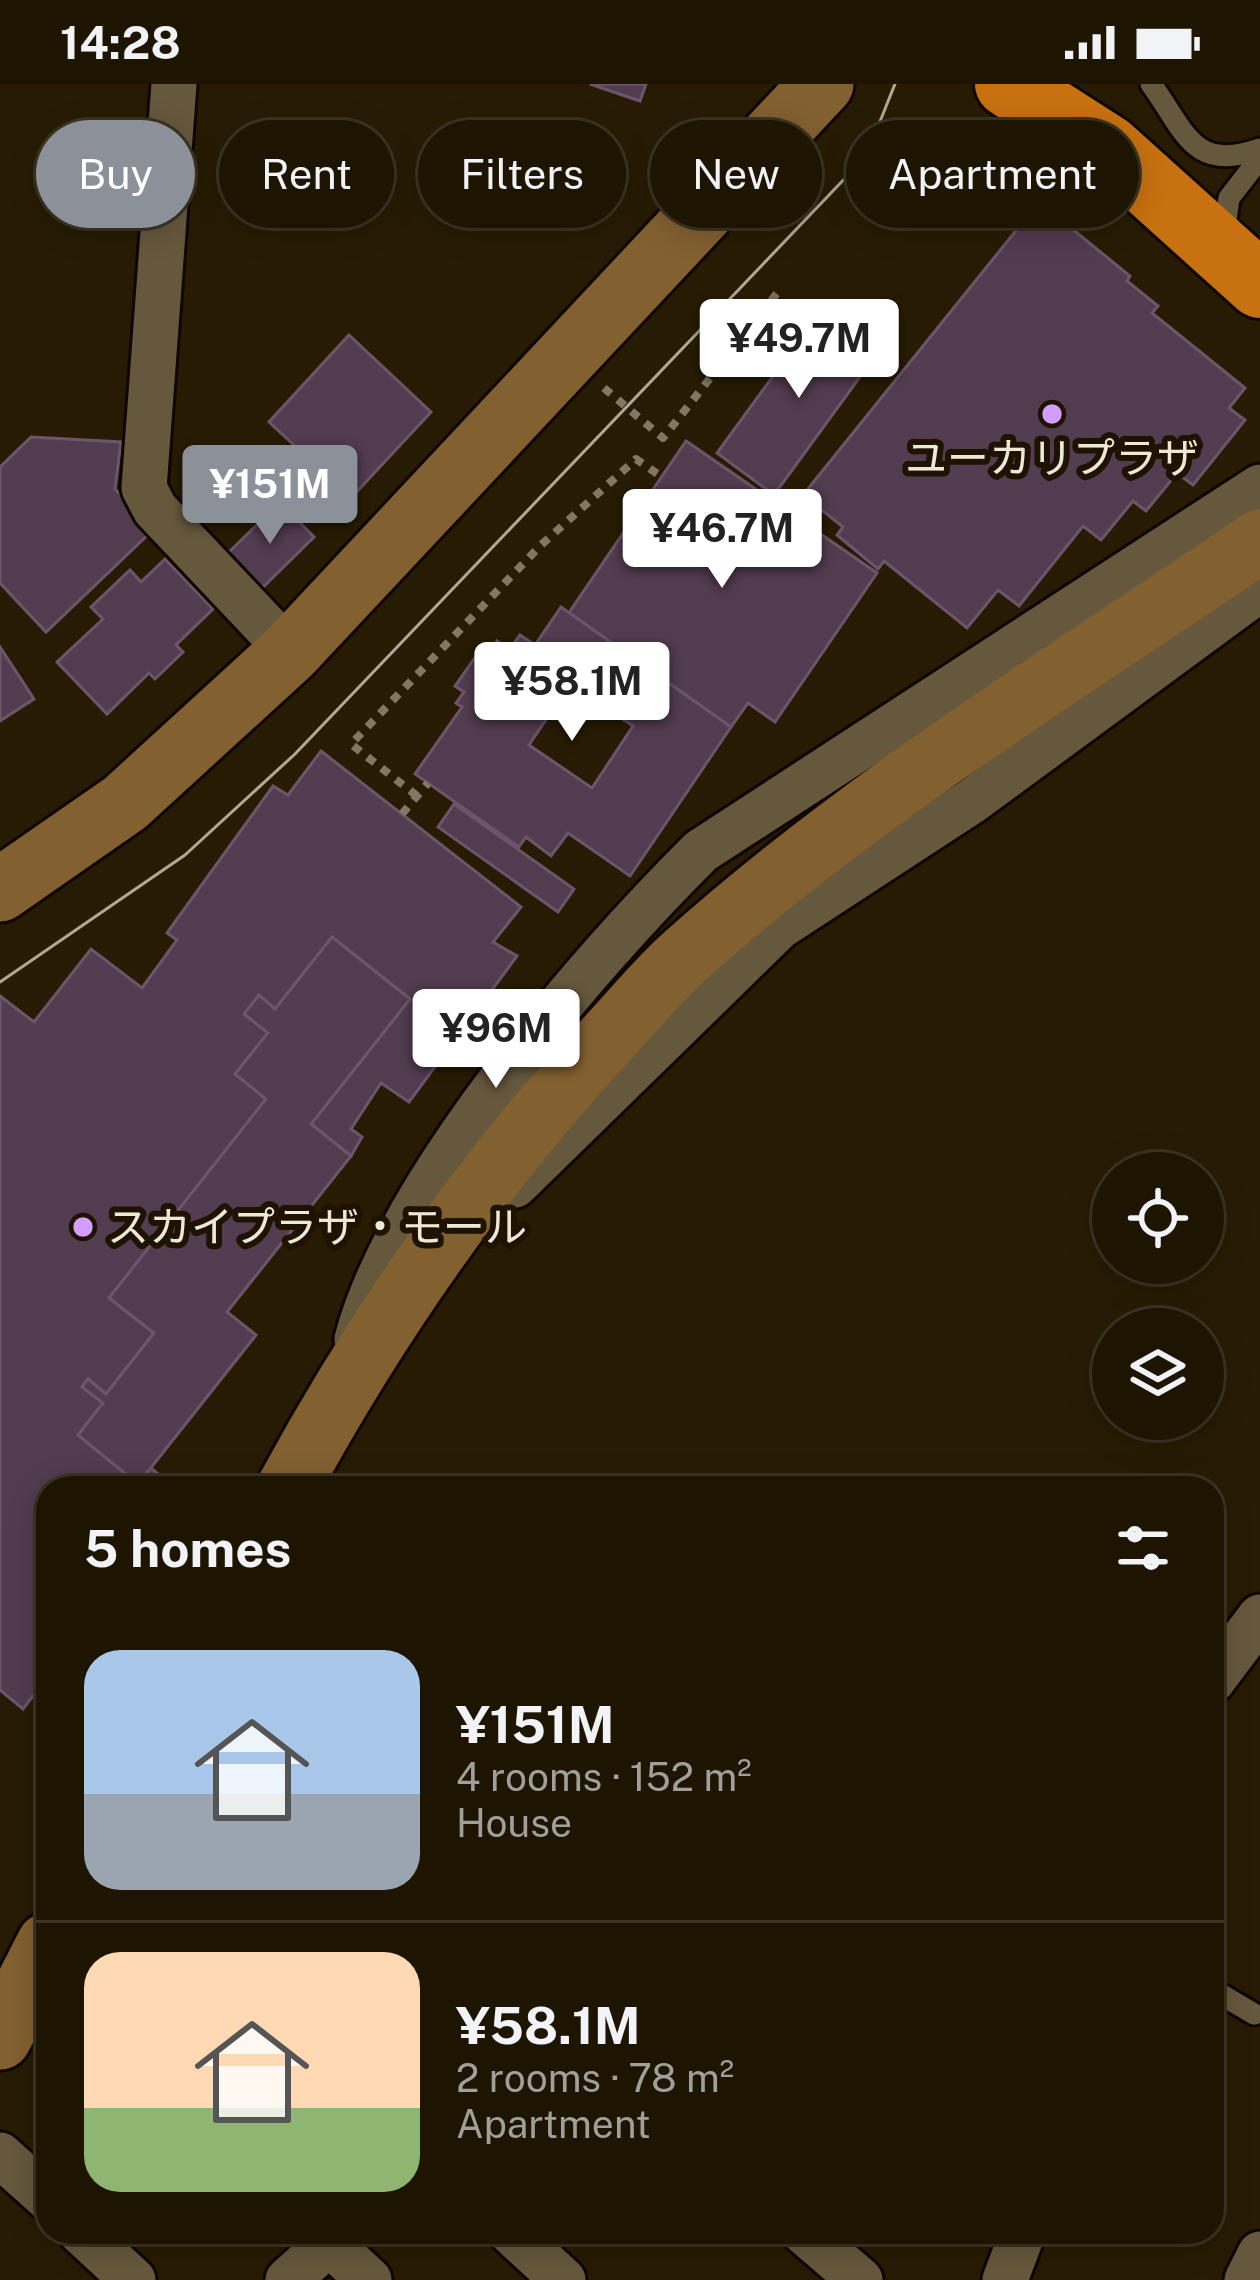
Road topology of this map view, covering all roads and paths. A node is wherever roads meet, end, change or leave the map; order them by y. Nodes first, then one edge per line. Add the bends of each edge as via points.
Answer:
1 (174, 84) edge
2 (822, 84) edge
3 (1008, 84) edge
4 (1151, 84) edge
5 (1260, 154) edge
6 (1241, 268) edge
7 (778, 292) dead end
8 (589, 376) dead end
9 (662, 477) dead end
10 (1260, 487) edge
11 (1260, 541) edge
12 (1260, 589) edge
13 (290, 652) junction
14 (428, 784) dead end
15 (417, 796) junction
16 (401, 814) dead end
17 (0, 890) edge
18 (410, 1281) junction
19 (345, 1383) junction
20 (295, 1476) edge
21 (1256, 1635) edge
22 (1224, 1668) edge
23 (36, 1968) edge
24 (1224, 1996) edge
25 (1253, 2014) dead end
26 (0, 2038) edge
27 (0, 2155) edge
28 (36, 2187) edge
29 (327, 2244) edge
30 (331, 2244) edge
31 (524, 2244) edge
32 (818, 2244) edge
33 (1018, 2244) edge
34 (88, 2253) edge
35 (1260, 2254) edge
36 (133, 2280) edge
37 (288, 2280) edge
38 (369, 2280) edge
39 (563, 2280) edge
40 (860, 2280) edge
41 (1005, 2280) edge
42 (1247, 2280) edge

1 - 13 street via 144,488
2 - 13 street
3 - 6 highway via 1108,148
4 - 5 lane via 1196,149 1218,157
5 - 6 lane via 1229,198
7 - 8 path via 663,438
9 - 15 path via 636,459 540,546 351,744
10 - 19 street via 701,851 623,928 434,1181 370,1292
11 - 18 street via 853,820 682,958 573,1076
12 - 18 street via 972,801 779,927
13 - 17 street via 125,803
14 - 15 path
15 - 16 path
18 - 19 street
19 - 20 street
21 - 22 street
23 - 26 street
24 - 25 lane
27 - 28 street
29 - 37 street
30 - 38 street
31 - 39 street
32 - 40 street
33 - 41 street
34 - 36 street
35 - 42 street

